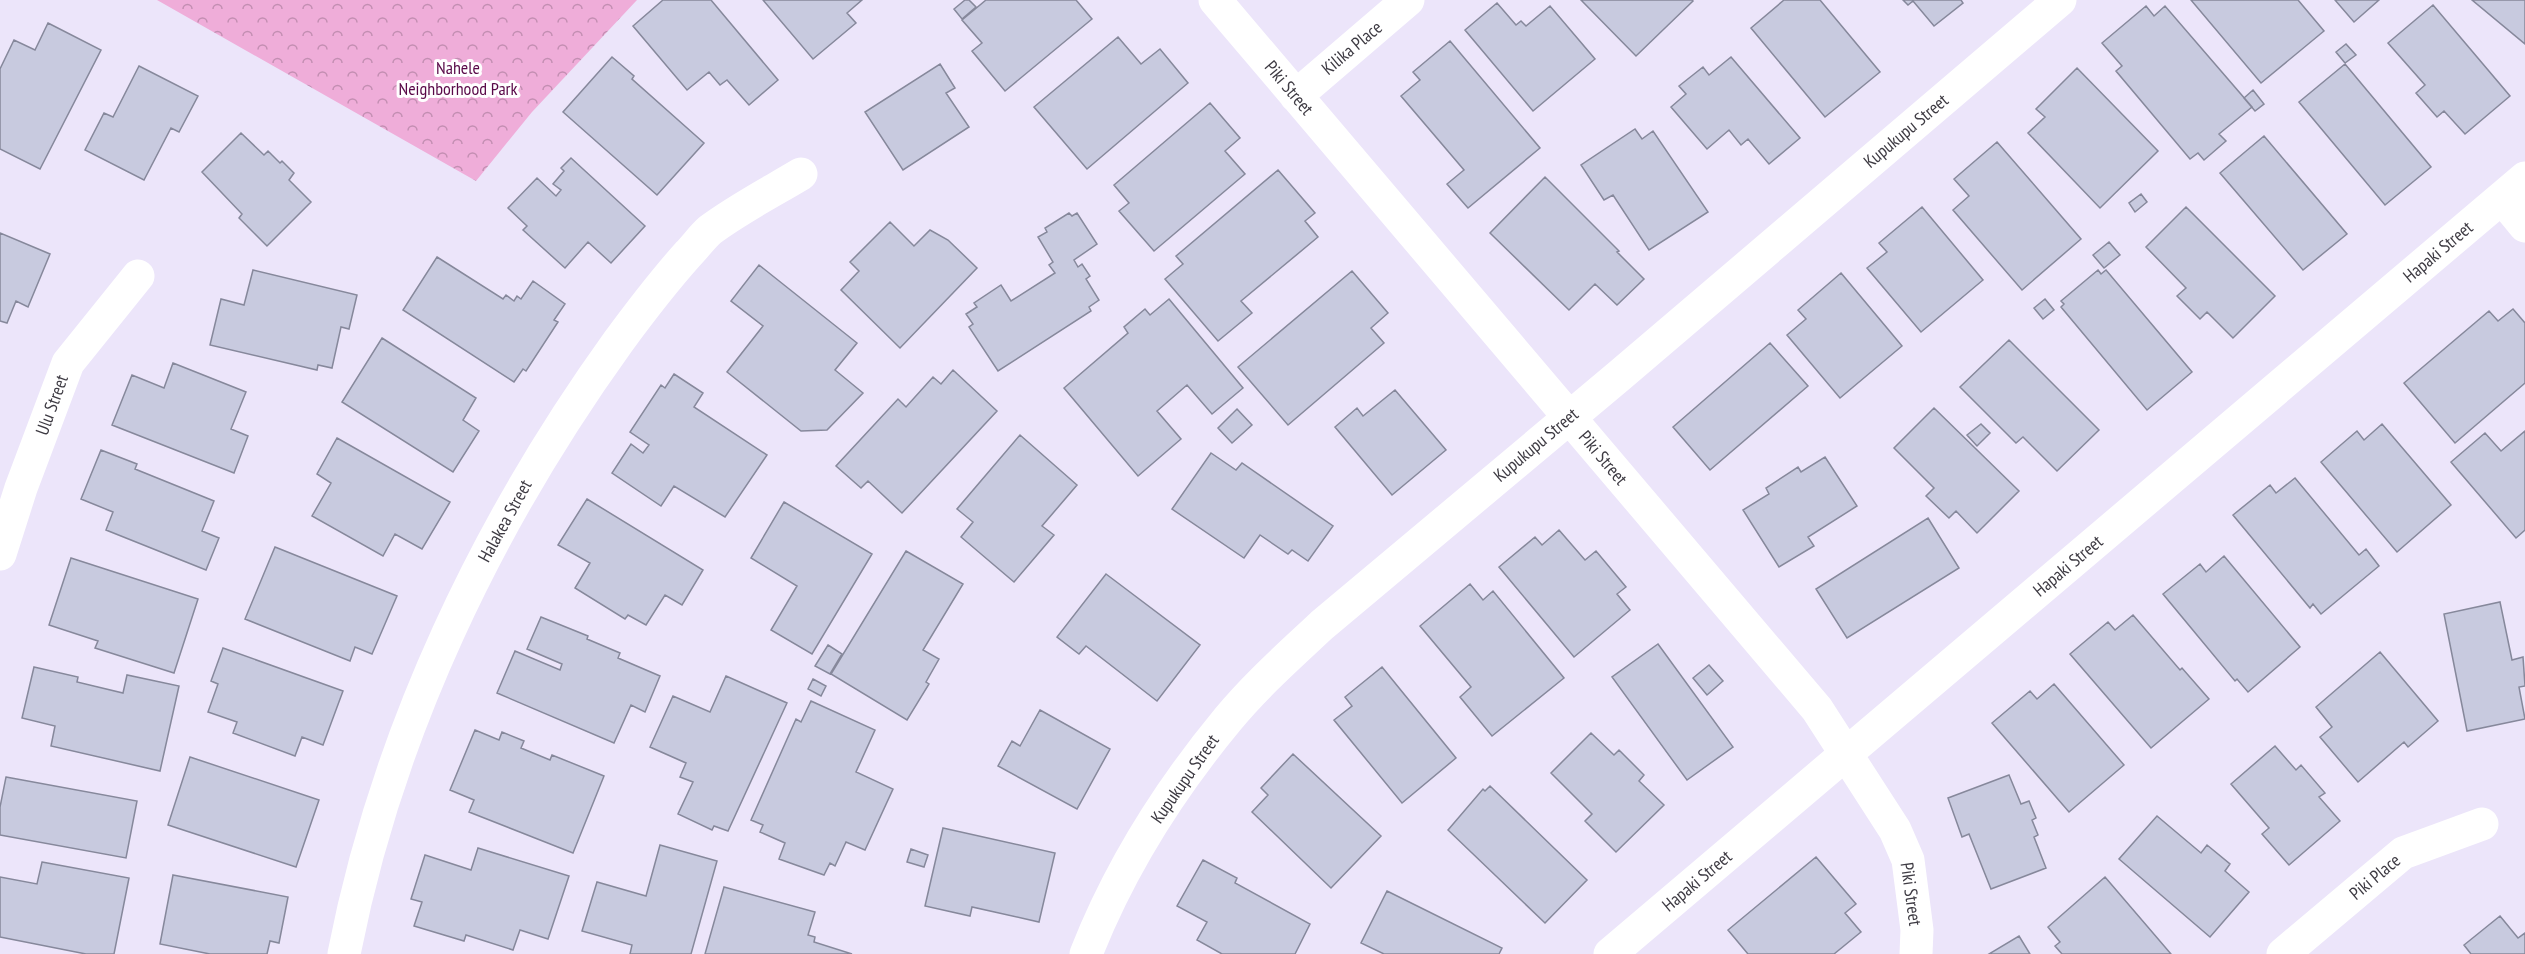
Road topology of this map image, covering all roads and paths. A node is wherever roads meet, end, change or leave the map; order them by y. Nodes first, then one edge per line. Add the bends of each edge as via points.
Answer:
1 (1215, 0) edge
2 (1408, 0) edge
3 (2060, 0) edge
4 (1296, 96) junction
5 (801, 174) dead end
6 (2513, 188) edge
7 (2525, 226) edge
8 (138, 276) dead end
9 (1569, 418) junction
10 (0, 554) edge
11 (1846, 754) junction
12 (2482, 824) dead end
13 (344, 954) edge
14 (1086, 954) edge
15 (1610, 954) edge
16 (1916, 954) edge
17 (2283, 954) edge

1 - 4 street, Piki Street
2 - 4 street, Kilika Place
3 - 9 street, Kupukupu Street
4 - 9 street, Piki Street
5 - 13 street, Halakea Street via 709,231 635,319 543,452 464,597 427,684 385,796
6 - 7 street
6 - 11 street, Hapaki Street
8 - 10 street, Ulu Street via 68,363
9 - 11 street, Piki Street via 1817,709
9 - 14 street, Kupukupu Street via 1322,625 1229,717 1165,805 1131,861
11 - 15 street, Hapaki Street
11 - 16 street, Piki Street via 1895,830 1908,860 1917,930
12 - 17 street, Piki Place via 2403,853

